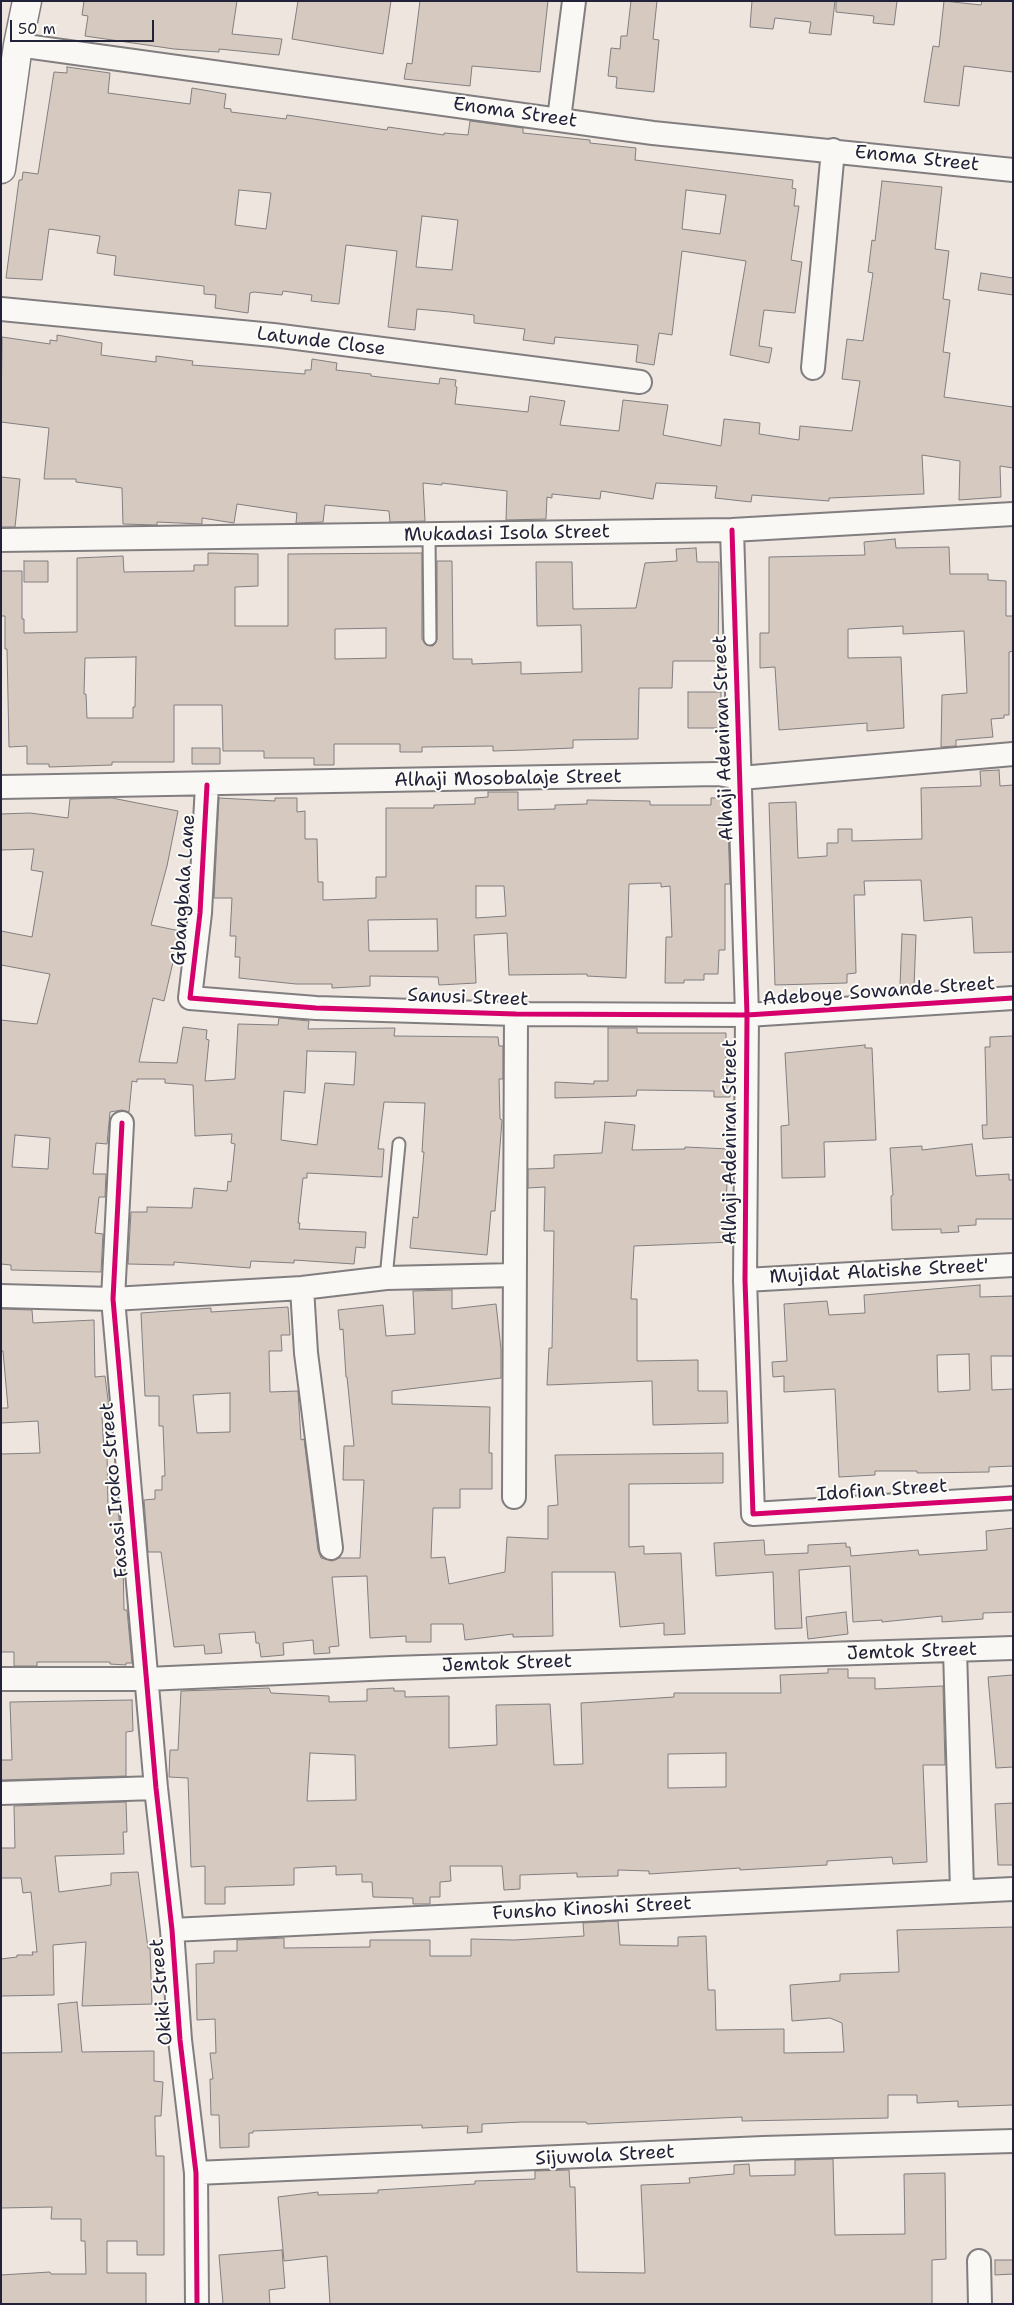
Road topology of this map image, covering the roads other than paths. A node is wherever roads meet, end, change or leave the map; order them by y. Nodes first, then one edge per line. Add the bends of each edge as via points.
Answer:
1 (27, 1) edge
2 (574, 1) edge
3 (18, 45) junction
4 (559, 119) junction
5 (833, 150) junction
6 (1, 169) edge
7 (1013, 170) edge
8 (1, 309) edge
9 (814, 368) dead end
10 (640, 382) dead end
11 (1013, 514) edge
12 (732, 530) junction
13 (429, 535) junction
14 (1, 540) edge
15 (430, 640) dead end
16 (1013, 754) edge
17 (740, 778) junction
18 (207, 785) junction
19 (1, 788) edge
20 (190, 998) joint
21 (1013, 998) edge
22 (516, 1014) junction
23 (747, 1015) junction
24 (122, 1123) dead end
25 (399, 1144) dead end
26 (1013, 1264) edge
27 (514, 1275) junction
28 (386, 1278) junction
29 (745, 1280) junction
30 (302, 1288) junction
31 (1, 1296) edge
32 (113, 1299) junction
33 (514, 1497) dead end
34 (1013, 1498) edge
35 (753, 1514) joint
36 (330, 1548) dead end
37 (1013, 1648) edge
38 (954, 1650) junction
39 (1, 1679) edge
40 (147, 1679) junction
41 (156, 1788) junction
42 (1, 1793) edge
43 (1013, 1889) edge
44 (962, 1890) junction
45 (172, 1930) junction
46 (1013, 2141) edge
47 (196, 2174) junction
48 (979, 2261) dead end
49 (197, 2304) edge
50 (980, 2304) edge

1 - 3 main road
2 - 4 street
3 - 4 street, Enoma Street
3 - 6 main road
4 - 5 street, Enoma Street via 653,133
5 - 7 street, Enoma Street
5 - 9 street
8 - 10 street, Latunde Close via 273,335
11 - 12 street, Mukadasi Isola Street
12 - 13 street, Mukadasi Isola Street
12 - 17 street, Alhaji Adeniran Street
13 - 14 street, Mukadasi Isola Street
13 - 15 lane
16 - 17 street, Alhaji Mosobalaje Street
17 - 18 street, Alhaji Mosobalaje Street via 718,774
17 - 23 street, Alhaji Adeniran Street
18 - 19 street, Alhaji Mosobalaje Street
18 - 20 street, Gbangbala Lane via 200,913
20 - 22 street, Sanusi Street via 316,1008
21 - 23 street, Adeboye Sowande Street
22 - 23 street, Sanusi Street
22 - 27 street
23 - 29 street, Alhaji Adeniran Street
24 - 32 street, Fasasi Iroko Street
25 - 28 lane
26 - 29 street, Mujidat Alatishe Street'
27 - 28 street
27 - 33 street
28 - 30 street
29 - 35 street, Alhaji Adeniran Street
30 - 32 street
30 - 36 street via 306,1353
31 - 32 street
32 - 40 street, Fasasi Iroko Street
34 - 35 street, Idofian Street
37 - 38 street, Jemtok Street
38 - 40 street, Jemtok Street via 402,1667
38 - 44 street
39 - 40 street, Jemtok Street
40 - 41 street, Okiki Street
41 - 42 street
41 - 45 street, Okiki Street
43 - 44 street, Funsho Kinoshi Street
44 - 45 street, Funsho Kinoshi Street
45 - 47 street, Okiki Street via 180,2040
46 - 47 street, Sijuwola Street via 763,2148
47 - 49 street, Okiki Street
48 - 50 street

